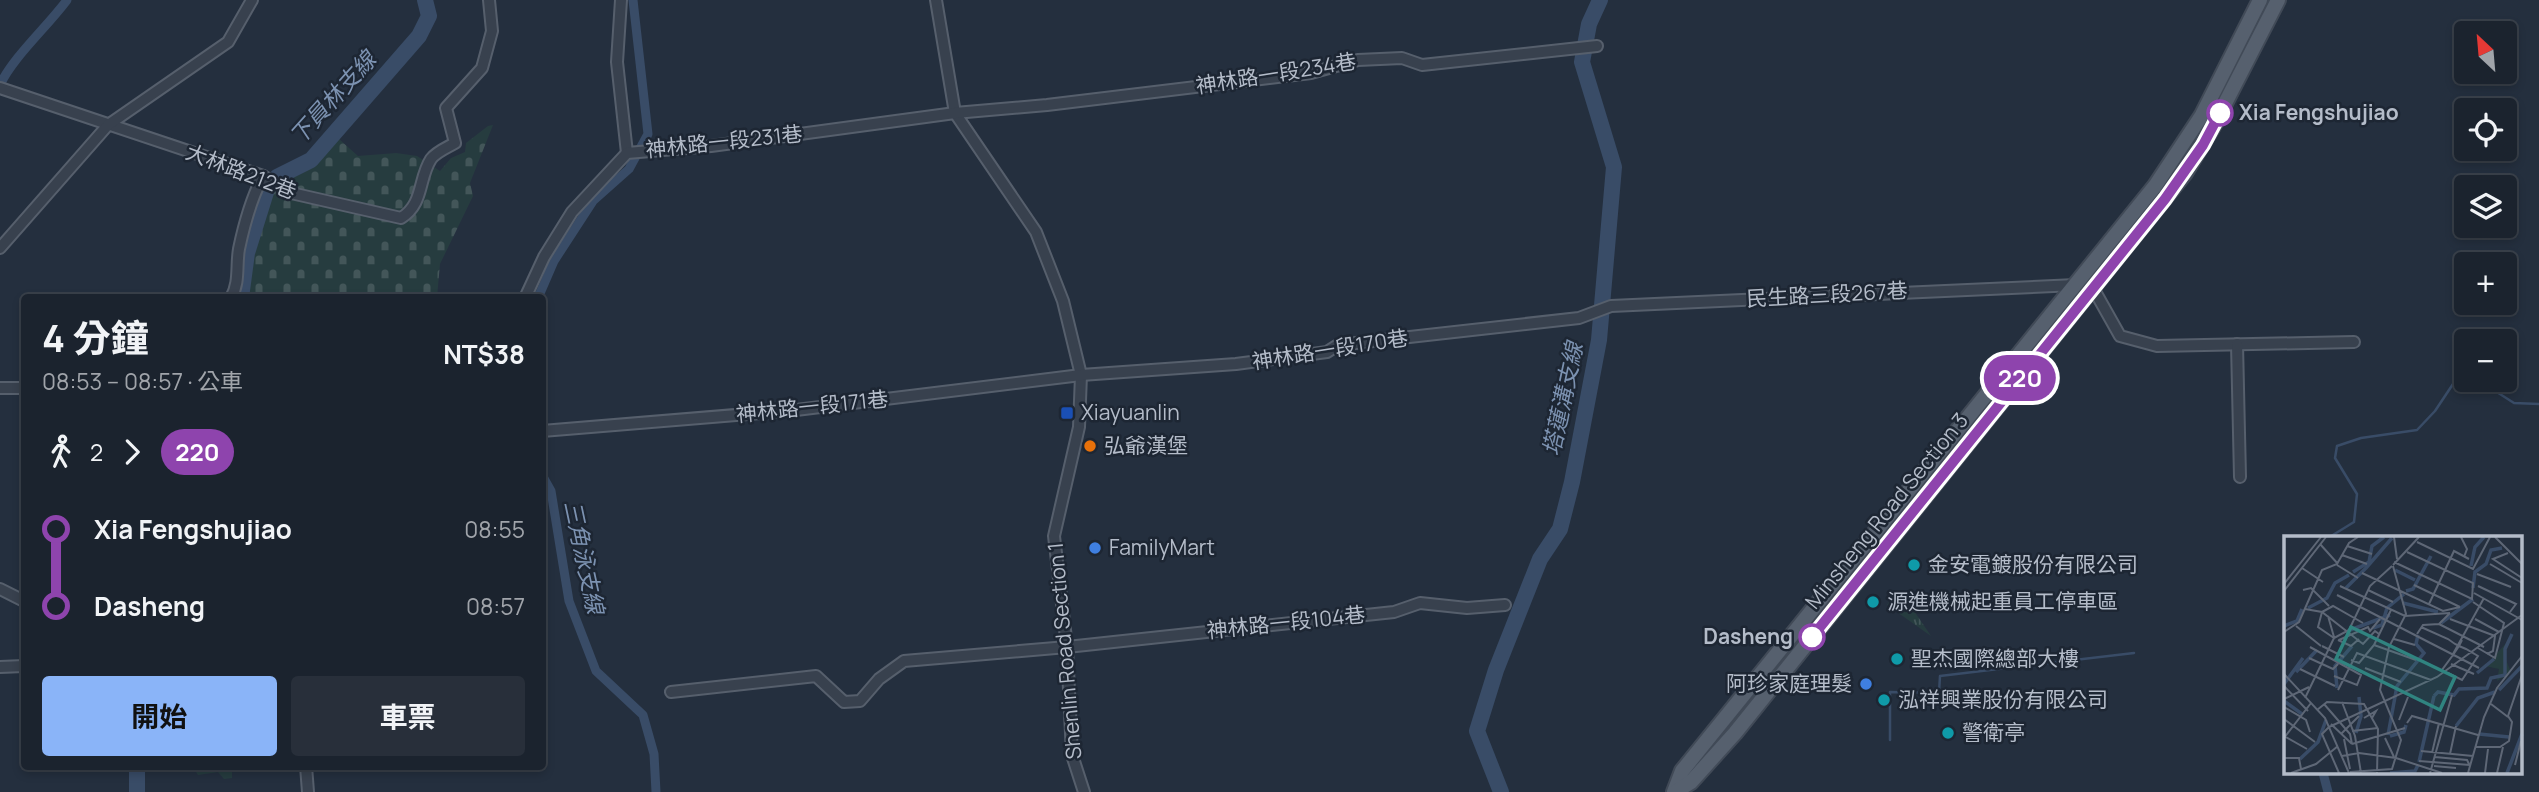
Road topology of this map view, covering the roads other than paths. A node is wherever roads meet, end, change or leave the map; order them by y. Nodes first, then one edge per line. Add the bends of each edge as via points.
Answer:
1 (252, 0) edge
2 (489, 0) edge
3 (621, 0) edge
4 (936, 0) edge
5 (2260, 0) edge
6 (2278, 0) edge
7 (1597, 46) dead end
8 (0, 88) edge
9 (955, 113) junction
10 (108, 125) junction
11 (627, 153) junction
12 (264, 176) junction
13 (0, 248) edge
14 (2076, 285) junction
15 (2093, 288) junction
16 (232, 294) edge
17 (528, 294) edge
18 (1579, 318) joint
19 (2354, 342) dead end
20 (2237, 344) junction
21 (1081, 375) junction
22 (0, 388) edge
23 (21, 388) edge
24 (546, 431) edge
25 (2239, 477) dead end
26 (0, 589) edge
27 (21, 600) edge
28 (1505, 605) dead end
29 (1067, 647) junction
30 (21, 666) edge
31 (0, 667) edge
32 (671, 692) dead end
33 (306, 770) edge
34 (308, 792) edge
35 (1084, 792) edge
36 (1674, 792) edge

1 - 10 street via 228,42
2 - 12 street, 大林路212巷 via 492,31 482,68 446,108 455,143 432,158 410,212 401,218 315,199 291,193
3 - 11 street via 617,62
4 - 9 street, Shenlin Road Section 1
5 - 14 main road, Minsheng Road Section 3 via 2190,136
6 - 15 main road, Minsheng Road Section 3 via 2203,145
7 - 9 street, 神林路一段234巷 via 1422,65 1402,58 1358,60 1311,73
8 - 10 street, 大林路212巷
9 - 11 street, 神林路一段231巷
9 - 21 street, Shenlin Road Section 1 via 1036,232 1063,301
10 - 12 street, 大林路212巷
10 - 13 street
11 - 17 street, 神林路一段231巷 via 572,212
12 - 16 street via 239,250
14 - 18 street, 民生路三段267巷 via 1611,306
14 - 36 main road, Minsheng Road Section 3 via 1682,771
15 - 20 street via 2120,336 2157,346
15 - 36 main road, Minsheng Road Section 3 via 1735,733 1691,782
18 - 21 street, 神林路一段170巷 via 1342,344 1327,352 1236,364
19 - 20 street
20 - 25 street
21 - 24 street, 神林路一段171巷 via 796,410
21 - 29 street, Shenlin Road Section 1 via 1079,426 1054,536
22 - 23 street
26 - 27 street
28 - 29 street, 神林路一段104巷 via 1467,608 1420,603 1394,612
29 - 32 street, 神林路一段104巷 via 904,661 860,701 844,702 816,676
29 - 35 street, Shenlin Road Section 1 via 1072,755
30 - 31 street
33 - 34 street

